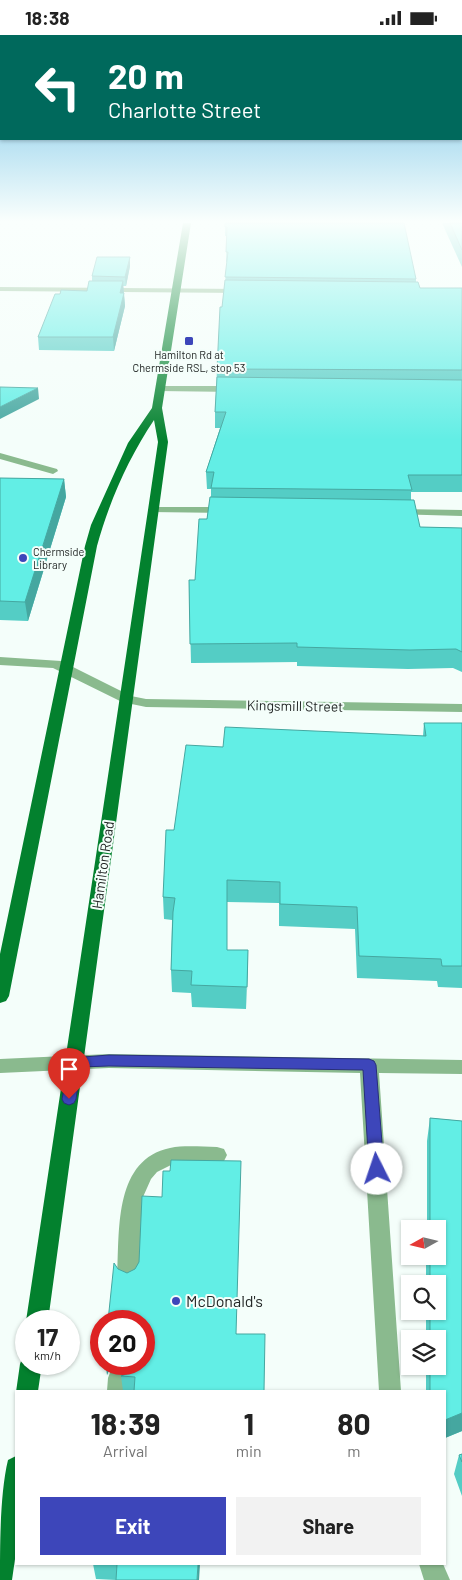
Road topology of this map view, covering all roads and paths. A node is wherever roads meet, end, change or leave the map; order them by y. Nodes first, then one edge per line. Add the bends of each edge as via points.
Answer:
1 (175, 295) edge
2 (161, 389) junction
3 (243, 389) edge
4 (157, 408) junction
5 (0, 456) edge
6 (53, 471) dead end
7 (154, 510) junction
8 (244, 511) edge
9 (383, 512) edge
10 (462, 513) edge
11 (0, 661) edge
12 (66, 668) junction
13 (128, 699) junction
14 (462, 708) edge
15 (0, 996) edge
16 (74, 1062) junction
17 (369, 1065) junction
18 (0, 1066) edge
19 (462, 1067) edge
20 (217, 1155) dead end
21 (128, 1280) edge
22 (39, 1310) edge
23 (29, 1375) edge
24 (27, 1390) edge
25 (390, 1390) edge
26 (15, 1475) edge
27 (431, 1565) edge
28 (0, 1579) edge
29 (437, 1580) edge

1 - 2 main road, Hamilton Road
2 - 3 street
2 - 4 main road, Hamilton Road
4 - 7 main road, Hamilton Road via 162,442
4 - 12 main road, Hamilton Road via 133,443 97,525
5 - 6 street
7 - 8 street
7 - 13 main road, Hamilton Road
9 - 10 street
11 - 12 street, Kingsmill Street via 45,662
12 - 13 street, Kingsmill Street
12 - 15 main road, Hamilton Road
13 - 14 street, Kingsmill Street via 160,704
13 - 16 main road, Hamilton Road
16 - 17 street
16 - 18 street
16 - 22 main road, Hamilton Road
17 - 19 street
17 - 25 street
20 - 21 street via 171,1157 150,1166 143,1174 133,1197
23 - 24 main road
26 - 28 main road
27 - 29 street

